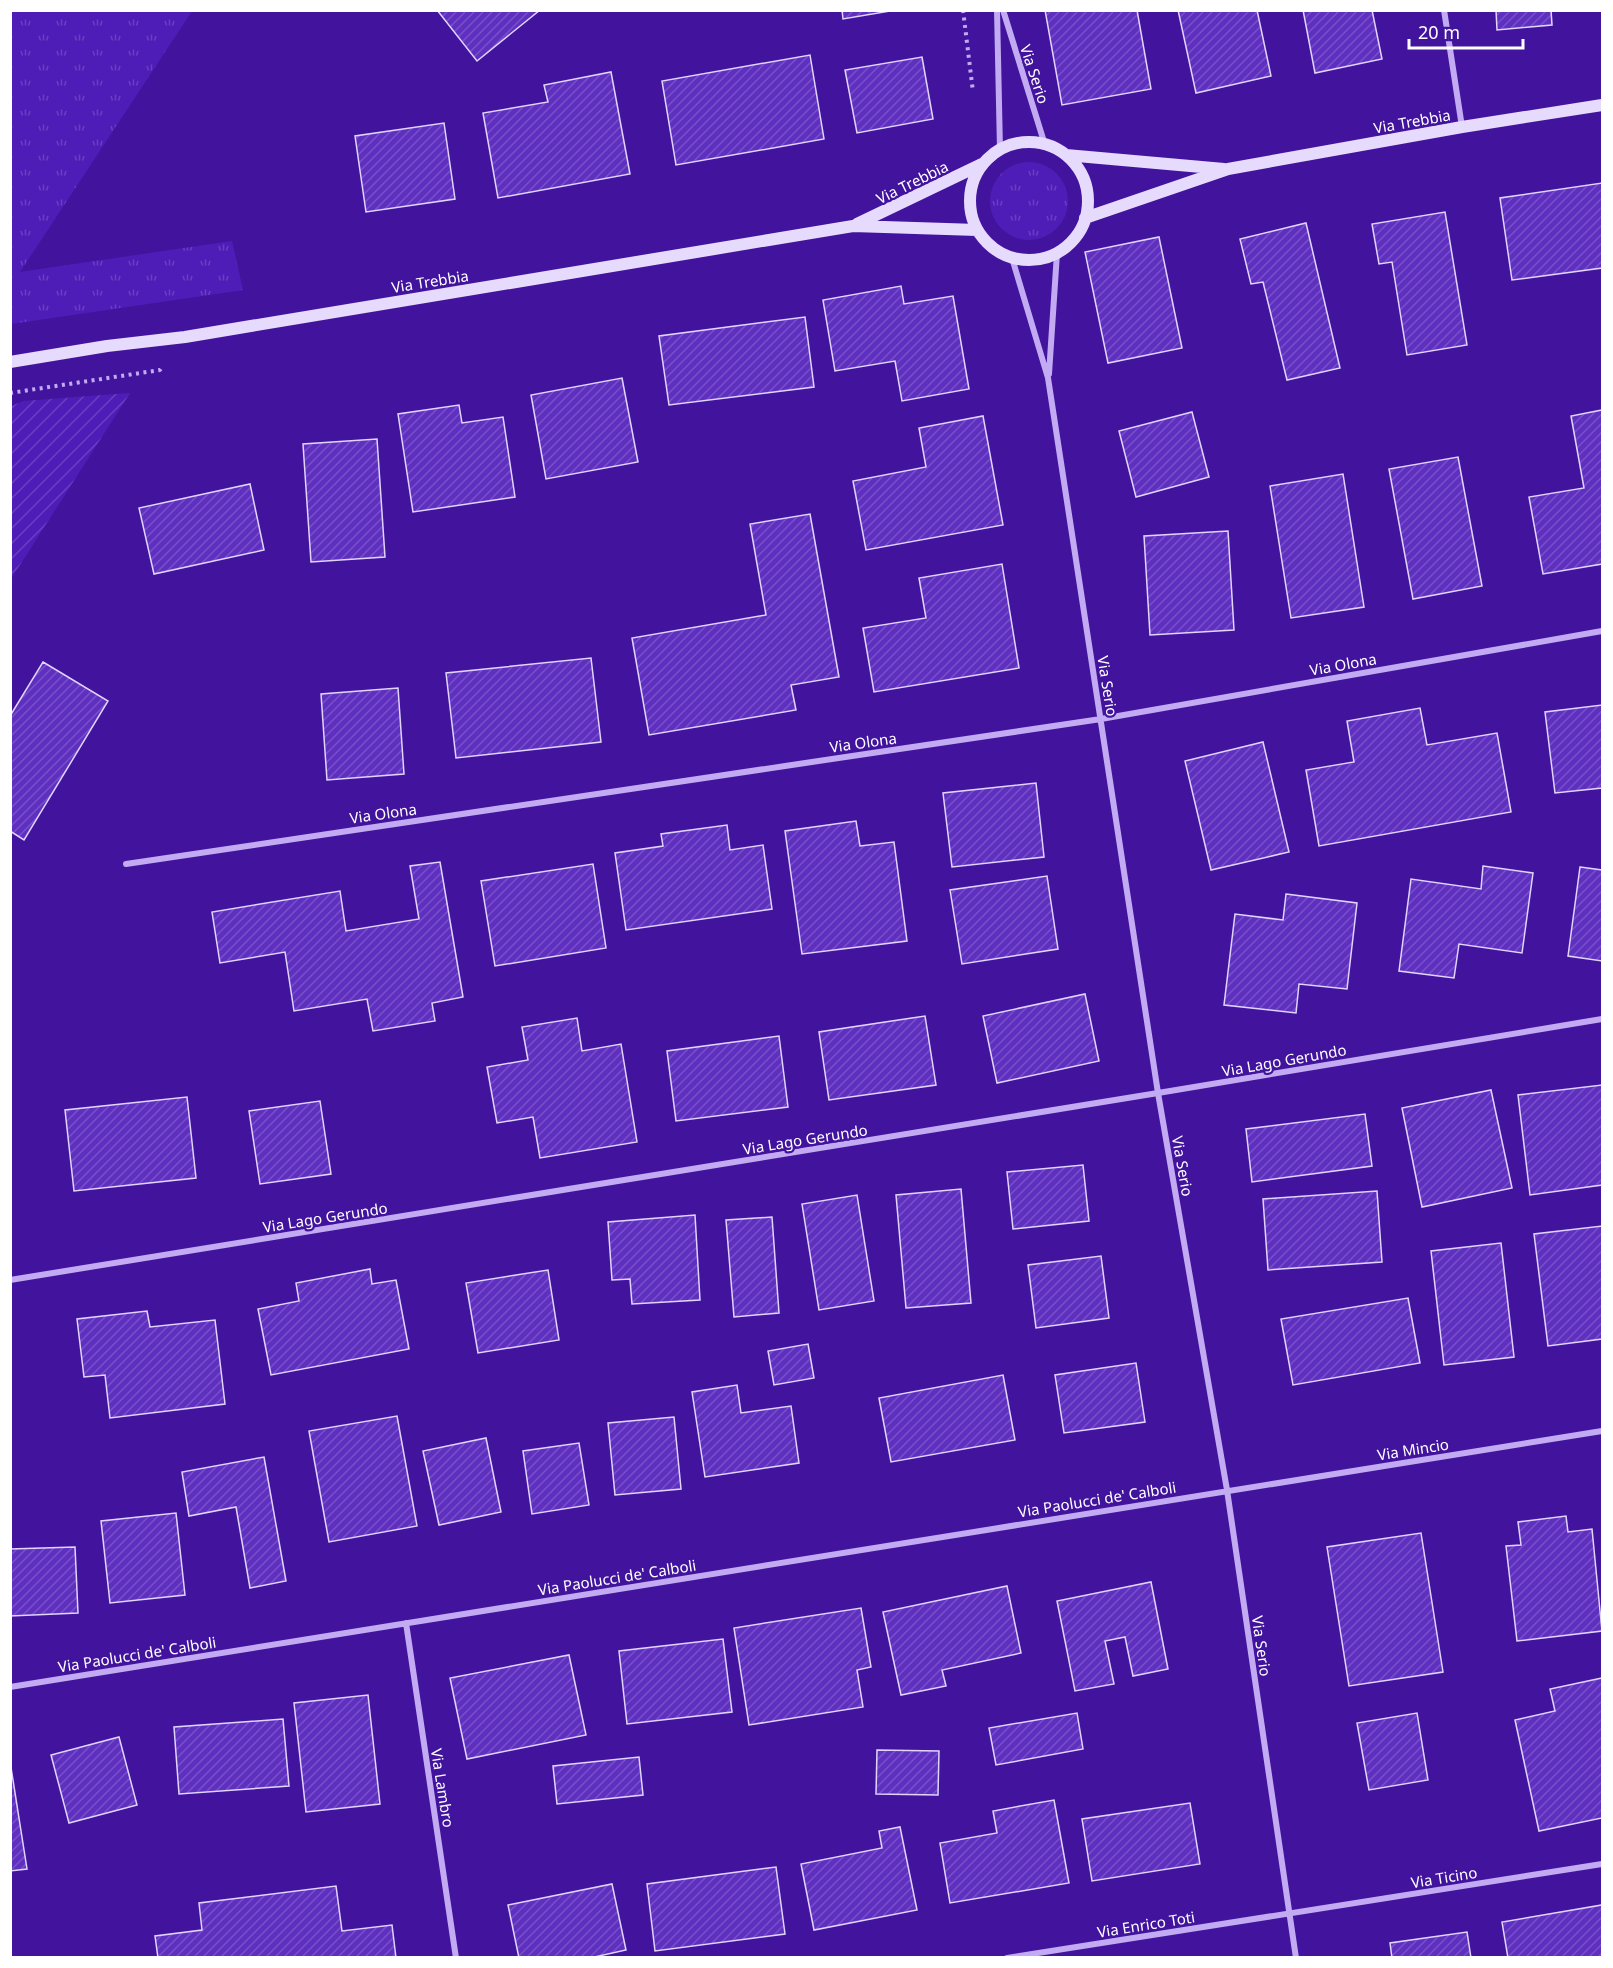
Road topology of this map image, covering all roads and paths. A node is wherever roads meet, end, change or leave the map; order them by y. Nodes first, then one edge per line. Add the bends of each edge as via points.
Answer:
1 (963, 10) edge
2 (997, 10) edge
3 (1003, 10) edge
4 (1444, 10) edge
5 (974, 93) dead end
6 (1602, 105) edge
7 (1462, 127) junction
8 (1045, 145) junction
9 (1000, 150) junction
10 (1066, 155) junction
11 (983, 164) junction
12 (1228, 169) junction
13 (1086, 218) junction
14 (853, 226) junction
15 (977, 230) junction
16 (1057, 253) junction
17 (1012, 258) junction
18 (10, 362) edge
19 (1048, 378) junction
20 (1602, 631) edge
21 (1101, 719) junction
22 (126, 864) dead end
23 (1602, 1019) edge
24 (1158, 1094) junction
25 (10, 1280) edge
26 (1602, 1431) edge
27 (1227, 1490) junction
28 (406, 1623) junction
29 (10, 1687) edge
30 (1602, 1864) edge
31 (1289, 1914) junction
32 (456, 1958) edge
33 (1007, 1958) edge
34 (1296, 1958) edge

1 - 5 path
2 - 9 street, Via Serio
3 - 8 street, Via Serio
4 - 7 street
6 - 7 street, Via Trebbia
7 - 12 street, Via Trebbia
8 - 9 street via 1030,142
8 - 10 street
9 - 11 street
10 - 12 street, Via Trebbia
10 - 13 street via 1085,184
11 - 14 street, Via Trebbia
11 - 15 street via 970,196 970,213
12 - 13 street, Via Trebbia
13 - 16 street via 1079,232
14 - 15 street, Via Trebbia
14 - 18 street, Via Trebbia via 185,337
15 - 17 street via 998,252
16 - 17 street via 1027,260
16 - 19 street, Via Serio
17 - 19 street, Via Serio
19 - 21 street, Via Serio
20 - 21 street, Via Olona
21 - 22 street, Via Olona
21 - 24 street, Via Serio
23 - 24 street, Via Lago Gerundo
24 - 25 street, Via Lago Gerundo
24 - 27 street, Via Serio
26 - 27 street, Via Mincio
27 - 28 street, Via Paolucci de' Calboli
27 - 31 street, Via Serio
28 - 29 street, Via Paolucci de' Calboli
28 - 32 street, Via Lambro
30 - 31 street, Via Ticino
31 - 33 street, Via Enrico Toti
31 - 34 street, Via Serio

